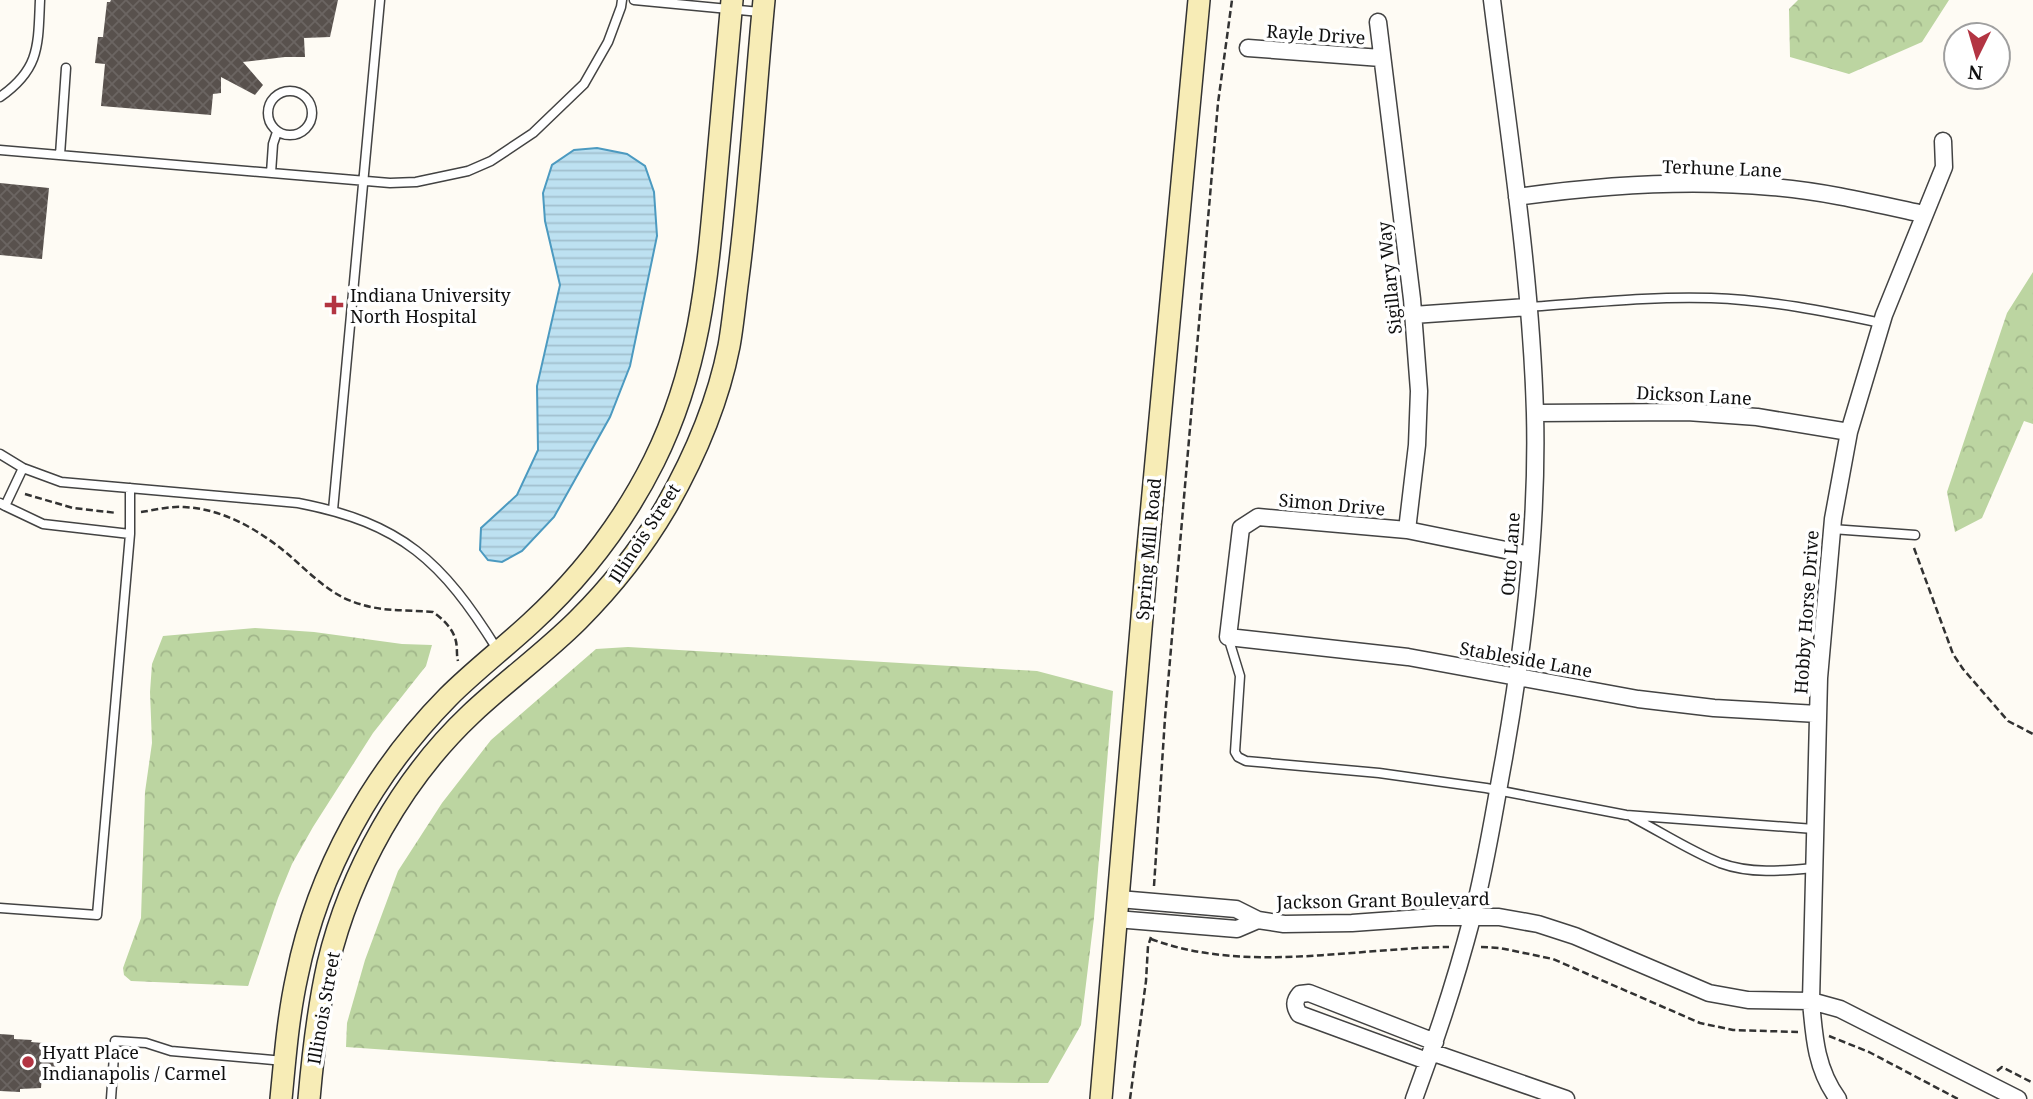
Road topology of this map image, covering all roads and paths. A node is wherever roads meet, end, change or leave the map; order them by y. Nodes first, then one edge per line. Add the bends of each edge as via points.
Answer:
1 (40, 0) edge
2 (380, 0) edge
3 (622, 0) edge
4 (634, 0) edge
5 (1199, 0) edge
6 (1232, 0) edge
7 (1492, 0) edge
8 (731, 5) edge
9 (763, 6) edge
10 (1378, 22) dead end
11 (1248, 48) dead end
12 (1381, 58) junction
13 (66, 68) dead end
14 (0, 97) edge
15 (277, 132) junction
16 (1943, 141) dead end
17 (0, 150) edge
18 (60, 155) junction
19 (271, 173) junction
20 (364, 181) junction
21 (1517, 197) junction
22 (1923, 214) junction
23 (1528, 307) junction
24 (1413, 315) junction
25 (1881, 323) junction
26 (1535, 413) junction
27 (1849, 432) junction
28 (0, 454) edge
29 (23, 468) junction
30 (130, 488) junction
31 (14, 489) junction
32 (2, 505) edge
33 (333, 510) junction
34 (132, 512) junction
35 (1832, 529) junction
36 (1407, 530) junction
37 (130, 534) junction
38 (1915, 535) dead end
39 (1914, 548) dead end
40 (1530, 555) junction
41 (1228, 638) junction
42 (498, 652) junction
43 (465, 654) dead end
44 (1518, 677) junction
45 (1818, 714) junction
46 (2033, 734) edge
47 (1498, 790) junction
48 (1626, 814) junction
49 (1814, 829) junction
50 (1813, 868) junction
51 (1157, 903) junction
52 (0, 908) edge
53 (1118, 909) junction
54 (1472, 918) junction
55 (1258, 920) junction
56 (1153, 931) junction
57 (1463, 947) junction
58 (1811, 1001) junction
59 (1343, 1006) junction
60 (1324, 1023) junction
61 (1399, 1028) junction
62 (1814, 1034) junction
63 (1377, 1043) junction
64 (1431, 1052) junction
65 (284, 1061) junction
66 (111, 1099) edge
67 (281, 1099) edge
68 (309, 1099) edge
69 (1101, 1099) edge
70 (1130, 1099) edge
71 (1413, 1099) edge
72 (1566, 1099) edge
73 (1838, 1099) edge
74 (1958, 1099) edge
75 (2018, 1099) edge

1 - 14 lane via 35,55 24,79
2 - 20 lane
3 - 20 lane via 608,42 584,84 533,133 467,171 416,182
4 - 8 lane
5 - 53 street, Spring Mill Road
6 - 51 path via 1218,103 1165,718 1154,884
7 - 21 street, Otto Lane
8 - 9 lane
8 - 42 street, Illinois Street via 705,299 694,355 676,410 653,462 609,534 554,601
9 - 68 street, Illinois Street via 744,232 729,346 692,456 665,508 616,579 576,622 468,716 396,806 356,881 337,935 317,1018
10 - 12 street, Sigillary Way
11 - 12 street, Rayle Drive
12 - 24 street, Sigillary Way
13 - 18 lane
15 - 15 lane via 298,134 310,124 312,109 304,96 290,90 271,100 267,113
15 - 19 lane
16 - 22 street, Hobby Horse Drive via 1944,167
17 - 18 lane
18 - 19 lane
19 - 20 lane
20 - 33 lane
21 - 22 street, Terhune Lane via 1702,183 1773,187
21 - 23 street, Otto Lane
22 - 25 street, Hobby Horse Drive
23 - 24 street
23 - 25 lane via 1710,298 1769,302
23 - 26 street, Otto Lane
24 - 36 street, Sigillary Way via 1419,391
25 - 27 street, Hobby Horse Drive
26 - 27 street, Dickson Lane via 1687,412
26 - 40 street, Otto Lane
27 - 35 street, Hobby Horse Drive
28 - 29 lane
29 - 30 lane via 61,482
29 - 31 lane
30 - 33 lane
30 - 34 lane
31 - 32 lane
31 - 34 path via 73,508
32 - 37 lane via 43,524
33 - 42 lane via 376,525 433,564
34 - 37 lane
34 - 43 path via 183,507 245,524 342,597 374,609 433,612 455,637 458,661
35 - 38 lane
35 - 45 street, Hobby Horse Drive
36 - 40 street, Simon Drive
36 - 41 street, Simon Drive via 1258,517 1241,528
37 - 52 lane via 97,915
39 - 46 path via 1953,654 2008,721
40 - 44 street, Otto Lane
41 - 44 street, Stableside Lane via 1408,657
41 - 47 lane via 1240,676 1238,757
42 - 65 street, Illinois Street via 409,740 346,837 304,945
44 - 45 street, Stableside Lane via 1638,699
44 - 47 street, Otto Lane
45 - 49 street, Hobby Horse Drive
47 - 48 lane
47 - 54 street, Otto Lane
48 - 49 lane
48 - 50 lane via 1721,863 1776,871
49 - 50 street, Hobby Horse Drive
50 - 58 street, Hobby Horse Drive
51 - 53 street, Jackson Grant Boulevard
51 - 55 street, Jackson Grant Boulevard via 1236,909
53 - 56 street, Jackson Grant Boulevard
53 - 69 street, Spring Mill Road
54 - 55 street, Jackson Grant Boulevard via 1284,924
54 - 57 street, Otto Lane
54 - 58 street, Jackson Grant Boulevard via 1550,928 1709,993 1748,1000
55 - 56 street, Jackson Grant Boulevard via 1237,929
56 - 57 path via 1173,947 1233,956
56 - 70 path
57 - 62 path via 1500,948 1553,959 1700,1023 1733,1030
57 - 64 street, Otto Lane
58 - 62 street, Hobby Horse Drive
58 - 75 street, Jackson Grant Boulevard via 1840,1009
59 - 60 lane
59 - 60 street via 1300,994 1295,1008 1299,1014
59 - 61 street
60 - 63 street
61 - 63 lane
61 - 64 street
62 - 73 street, Hobby Horse Drive via 1822,1072
62 - 74 path via 1835,1037
63 - 64 street
64 - 71 street, Otto Lane
64 - 72 street
65 - 66 lane via 115,1041
65 - 67 street, Illinois Street

